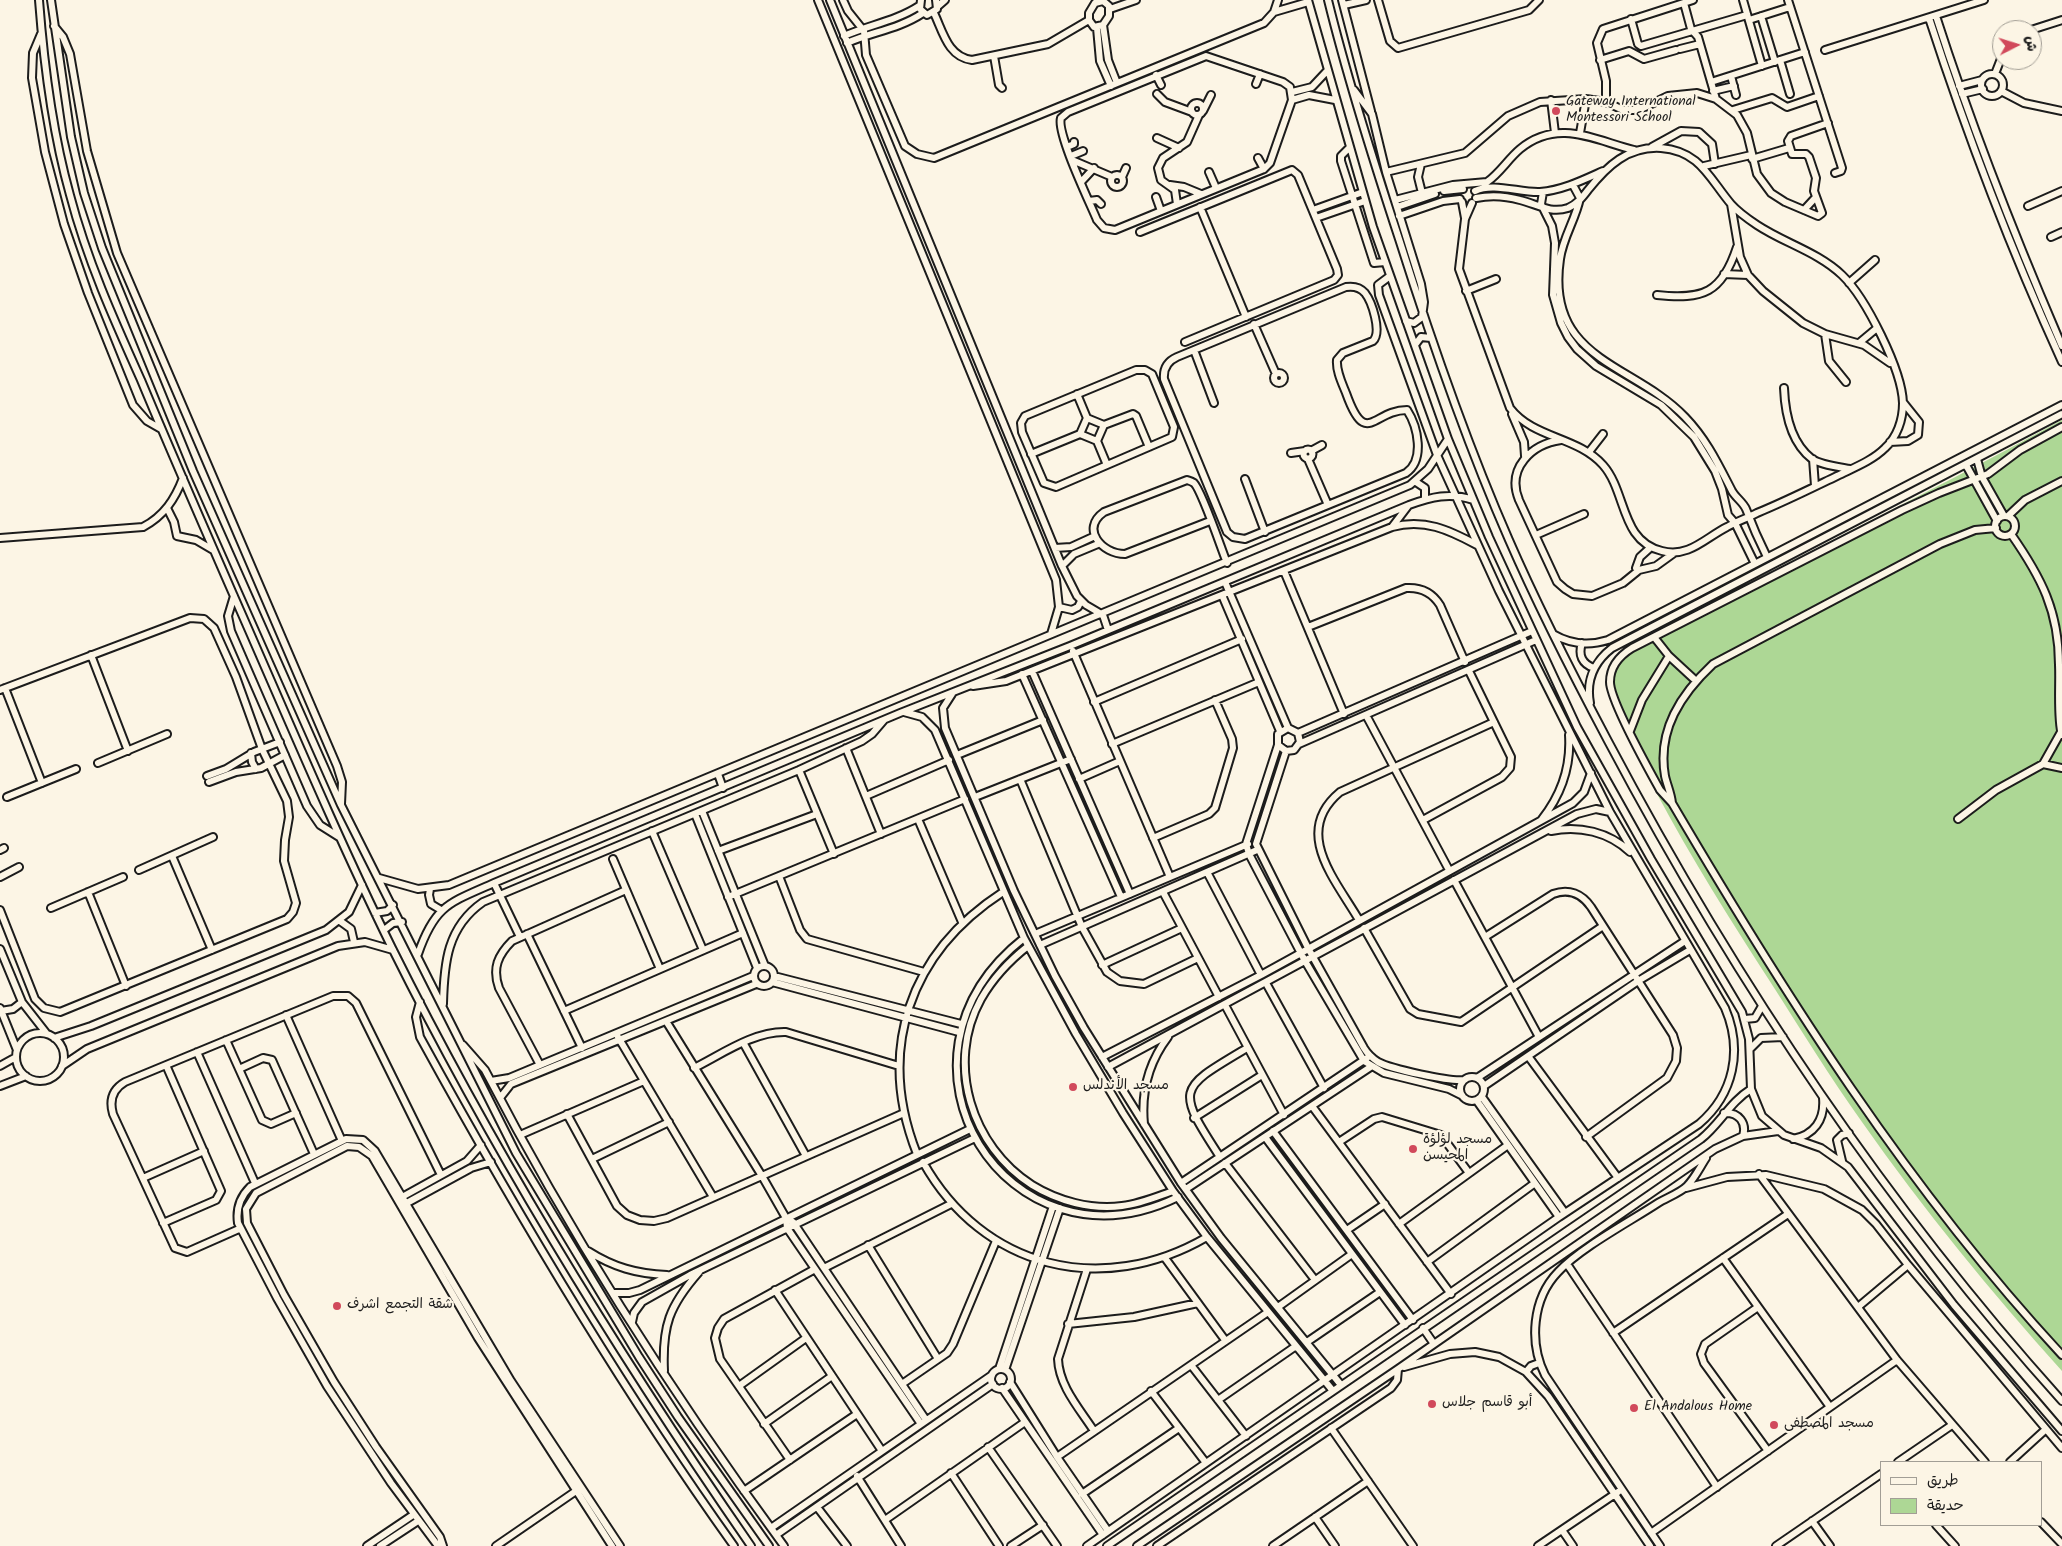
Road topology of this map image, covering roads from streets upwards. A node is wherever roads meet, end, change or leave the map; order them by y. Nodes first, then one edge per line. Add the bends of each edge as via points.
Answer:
1 (39, 0) edge
2 (51, 0) edge
3 (818, 0) edge
4 (830, 0) edge
5 (843, 0) edge
6 (945, 0) edge
7 (1136, 0) edge
8 (1278, 0) edge
9 (1328, 0) edge
10 (1366, 0) edge
11 (1378, 0) edge
12 (1539, 0) edge
13 (1693, 0) edge
14 (1743, 0) edge
15 (1984, 0) edge
16 (1103, 1) edge
17 (1308, 1) edge
18 (1093, 2) edge
19 (1684, 2) junction
20 (920, 3) edge
21 (1343, 3) edge
22 (1789, 3) edge
23 (936, 7) edge
24 (1110, 9) junction
25 (1274, 12) junction
26 (923, 13) junction
27 (1761, 16) junction
28 (1748, 17) junction
29 (1933, 17) junction
30 (1631, 19) junction
31 (1089, 20) junction
32 (2062, 20) edge
33 (54, 26) junction
34 (2042, 26) edge
35 (1100, 27) junction
36 (862, 28) junction
37 (1692, 31) junction
38 (42, 33) junction
39 (865, 35) junction
40 (844, 36) junction
41 (847, 43) junction
42 (1700, 44) junction
43 (1825, 50) dead end
44 (1772, 52) junction
45 (1805, 52) junction
46 (994, 56) junction
47 (1759, 56) junction
48 (1600, 60) junction
49 (1777, 61) junction
50 (1762, 66) junction
51 (1997, 70) edge
52 (1327, 71) junction
53 (1260, 74) junction
54 (1995, 74) junction
55 (1156, 75) junction
56 (1731, 76) junction
57 (1982, 80) junction
58 (1711, 82) junction
59 (1256, 84) dead end
60 (1114, 85) junction
61 (1161, 85) dead end
62 (1351, 85) junction
63 (1734, 86) junction
64 (1959, 86) junction
65 (1002, 88) dead end
66 (1982, 89) junction
67 (1714, 91) junction
68 (2001, 91) junction
69 (1292, 92) junction
70 (1156, 94) dead end
71 (1790, 94) dead end
72 (1962, 94) junction
73 (1211, 95) dead end
74 (1736, 95) dead end
75 (1819, 96) junction
76 (1586, 99) junction
77 (1716, 99) junction
78 (1292, 100) junction
79 (1334, 100) junction
80 (1552, 100) junction
81 (1606, 102) junction
82 (1732, 110) junction
83 (2062, 111) edge
84 (1192, 112) junction
85 (1201, 113) junction
86 (1372, 114) junction
87 (1828, 124) junction
88 (1556, 133) junction
89 (1580, 133) junction
90 (1157, 138) dead end
91 (1074, 142) dead end
92 (1615, 145) junction
93 (1068, 147) junction
94 (1180, 148) junction
95 (1349, 148) junction
96 (1651, 148) junction
97 (1790, 148) junction
98 (1634, 150) junction
99 (1083, 151) dead end
100 (1752, 157) junction
101 (1072, 158) junction
102 (1258, 158) dead end
103 (1617, 160) junction
104 (1421, 164) junction
105 (1715, 164) junction
106 (1704, 166) junction
107 (1094, 168) junction
108 (1126, 168) dead end
109 (1264, 169) junction
110 (1985, 169) junction
111 (1604, 171) junction
112 (1209, 172) dead end
113 (1386, 172) junction
114 (1835, 173) dead end
115 (1112, 177) junction
116 (1122, 177) junction
117 (1081, 182) junction
118 (1574, 184) junction
119 (1170, 185) junction
120 (1216, 188) junction
121 (1463, 189) junction
122 (1475, 191) junction
123 (2062, 191) edge
124 (1363, 192) junction
125 (1543, 192) junction
126 (1422, 193) junction
127 (1201, 194) junction
128 (1353, 196) junction
129 (1156, 197) dead end
130 (1816, 197) junction
131 (1089, 201) junction
132 (1365, 201) junction
133 (1461, 201) junction
134 (1474, 201) junction
135 (1579, 201) junction
136 (1101, 204) dead end
137 (1177, 204) junction
138 (1355, 204) junction
139 (1398, 204) junction
140 (1731, 204) junction
141 (2028, 206) dead end
142 (1200, 207) junction
143 (1542, 209) junction
144 (1161, 210) junction
145 (1313, 210) junction
146 (1804, 210) junction
147 (1403, 214) junction
148 (1316, 218) junction
149 (1465, 219) junction
150 (1140, 232) dead end
151 (2062, 232) edge
152 (1554, 233) junction
153 (1566, 234) junction
154 (2051, 237) dead end
155 (1737, 246) junction
156 (1875, 260) dead end
157 (1385, 262) junction
158 (1724, 274) junction
159 (1748, 274) junction
160 (1390, 276) junction
161 (1496, 279) dead end
162 (1849, 283) junction
163 (1466, 291) junction
164 (1657, 295) dead end
165 (1423, 314) junction
166 (1246, 317) junction
167 (1406, 321) junction
168 (1254, 324) junction
169 (1877, 328) junction
170 (1825, 334) junction
171 (1431, 338) junction
172 (1185, 342) dead end
173 (1859, 344) junction
174 (1883, 344) junction
175 (1415, 345) junction
176 (2062, 346) edge
177 (1194, 350) junction
178 (1874, 351) junction
179 (1590, 356) junction
180 (2062, 362) edge
181 (1892, 364) junction
182 (1276, 374) dead end
183 (1846, 382) dead end
184 (1784, 388) dead end
185 (1077, 394) junction
186 (2062, 400) edge
187 (1903, 402) junction
188 (1214, 403) dead end
189 (2062, 405) edge
190 (1510, 408) junction
191 (2062, 414) edge
192 (1087, 418) junction
193 (1104, 425) junction
194 (1530, 427) junction
195 (2062, 427) edge
196 (161, 429) junction
197 (1080, 434) junction
198 (1603, 434) dead end
199 (1522, 437) junction
200 (1448, 439) junction
201 (1562, 439) junction
202 (1097, 441) junction
203 (1890, 442) junction
204 (1322, 445) dead end
205 (1149, 447) junction
206 (1308, 451) junction
207 (1589, 452) junction
208 (1291, 453) dead end
209 (1031, 454) junction
210 (1437, 455) junction
211 (1525, 456) junction
212 (1813, 459) junction
213 (1977, 459) junction
214 (1019, 460) junction
215 (1108, 465) junction
216 (1966, 465) junction
217 (1850, 469) junction
218 (1982, 477) junction
219 (182, 478) junction
220 (1245, 479) dead end
221 (1975, 480) junction
222 (2062, 481) edge
223 (1416, 482) junction
224 (1815, 486) junction
225 (1454, 496) junction
226 (1425, 499) junction
227 (1473, 500) junction
228 (1738, 501) junction
229 (1409, 505) junction
230 (1327, 506) junction
231 (1726, 506) junction
232 (167, 508) junction
233 (1860, 509) junction
234 (1584, 514) dead end
235 (2006, 516) junction
236 (1748, 517) junction
237 (1865, 517) junction
238 (1333, 519) junction
239 (1210, 521) junction
240 (1735, 523) junction
241 (1996, 525) junction
242 (1392, 527) junction
243 (1265, 532) junction
244 (2011, 534) junction
245 (1536, 535) junction
246 (1095, 536) junction
247 (0, 538) edge
248 (1098, 544) junction
249 (1477, 544) junction
250 (1651, 547) junction
251 (1055, 548) junction
252 (213, 550) junction
253 (1674, 553) junction
254 (1767, 557) junction
255 (1227, 563) junction
256 (1755, 564) junction
257 (1062, 566) junction
258 (1639, 570) junction
259 (1284, 571) junction
260 (1225, 582) junction
261 (1230, 593) junction
262 (234, 596) junction
263 (1222, 596) junction
264 (1081, 601) junction
265 (1059, 608) junction
266 (1102, 615) junction
267 (1308, 627) junction
268 (1108, 630) junction
269 (1532, 631) junction
270 (1051, 634) junction
271 (1552, 634) junction
272 (1522, 636) junction
273 (1654, 637) junction
274 (1242, 639) junction
275 (1536, 640) junction
276 (1582, 643) junction
277 (1526, 645) junction
278 (1070, 646) junction
279 (1074, 654) junction
280 (91, 656) junction
281 (1669, 656) junction
282 (1466, 662) junction
283 (1594, 668) junction
284 (1469, 670) junction
285 (1032, 671) junction
286 (1022, 674) junction
287 (1695, 680) junction
288 (1259, 682) junction
289 (969, 686) junction
290 (2, 689) edge
291 (954, 692) junction
292 (1215, 700) junction
293 (1094, 702) junction
294 (1590, 707) junction
295 (900, 713) junction
296 (1344, 714) junction
297 (1366, 715) junction
298 (884, 720) junction
299 (1043, 720) junction
300 (1494, 722) junction
301 (944, 724) junction
302 (1288, 728) junction
303 (935, 730) junction
304 (1280, 731) junction
305 (1630, 731) junction
306 (1568, 732) junction
307 (1298, 733) junction
308 (2061, 733) edge
309 (167, 734) dead end
310 (280, 742) junction
311 (1112, 744) junction
312 (1299, 744) junction
313 (1278, 745) junction
314 (846, 748) junction
315 (262, 749) junction
316 (128, 751) junction
317 (1286, 751) junction
318 (251, 753) junction
319 (285, 755) junction
320 (957, 755) junction
321 (949, 760) junction
322 (1071, 760) junction
323 (1120, 761) junction
324 (1062, 763) junction
325 (98, 764) dead end
326 (269, 764) junction
327 (2043, 764) junction
328 (1394, 767) junction
329 (2062, 768) edge
330 (76, 769) dead end
331 (256, 769) junction
332 (799, 770) junction
333 (1591, 772) junction
334 (718, 774) junction
335 (1666, 777) junction
336 (1020, 779) junction
337 (1079, 779) junction
338 (1655, 781) junction
339 (42, 783) junction
340 (724, 788) junction
341 (866, 796) junction
342 (6, 797) dead end
343 (975, 797) junction
344 (965, 799) junction
345 (1576, 800) junction
346 (1672, 802) junction
347 (341, 805) junction
348 (702, 811) junction
349 (1582, 812) junction
350 (1610, 812) junction
351 (695, 814) junction
352 (817, 814) junction
353 (918, 819) junction
354 (1423, 820) junction
355 (1958, 820) dead end
356 (1540, 821) junction
357 (652, 831) junction
358 (1543, 833) junction
359 (881, 834) junction
360 (213, 837) dead end
361 (339, 837) junction
362 (1153, 838) junction
363 (1256, 840) junction
364 (1246, 844) junction
365 (1257, 850) junction
366 (718, 851) junction
367 (834, 854) junction
368 (1249, 854) junction
369 (172, 856) junction
370 (1634, 856) junction
371 (613, 859) dead end
372 (19, 868) dead end
373 (139, 870) dead end
374 (1449, 870) junction
375 (1207, 872) junction
376 (779, 876) junction
377 (0, 877) edge
378 (123, 877) dead end
379 (1170, 877) junction
380 (379, 878) junction
381 (1454, 880) junction
382 (494, 883) junction
383 (362, 885) junction
384 (430, 889) junction
385 (626, 890) junction
386 (1014, 891) junction
387 (88, 892) junction
388 (1162, 892) junction
389 (499, 894) junction
390 (736, 894) junction
391 (1130, 894) junction
392 (1004, 895) junction
393 (728, 897) junction
394 (1122, 897) junction
395 (1021, 904) junction
396 (392, 905) junction
397 (51, 908) dead end
398 (1011, 909) junction
399 (0, 910) edge
400 (441, 910) junction
401 (375, 913) junction
402 (1077, 916) junction
403 (1359, 920) junction
404 (340, 921) junction
405 (402, 922) junction
406 (962, 922) junction
407 (1603, 926) junction
408 (1082, 927) junction
409 (1182, 928) junction
410 (1364, 928) junction
411 (384, 930) junction
412 (743, 933) junction
413 (1035, 934) junction
414 (524, 936) junction
415 (1485, 937) junction
416 (1024, 938) junction
417 (1685, 941) junction
418 (354, 942) junction
419 (1028, 946) junction
420 (1040, 946) junction
421 (1308, 948) junction
422 (0, 949) edge
423 (212, 950) junction
424 (393, 950) junction
425 (703, 950) junction
426 (1690, 950) junction
427 (1300, 952) junction
428 (418, 954) junction
429 (1313, 957) junction
430 (1198, 958) junction
431 (1305, 961) junction
432 (1102, 965) junction
433 (765, 966) junction
434 (757, 968) junction
435 (660, 969) junction
436 (924, 972) junction
437 (1633, 973) junction
438 (1261, 975) junction
439 (753, 976) junction
440 (773, 979) junction
441 (1638, 981) junction
442 (1266, 982) junction
443 (756, 984) junction
444 (126, 986) junction
445 (1512, 988) junction
446 (1219, 997) junction
447 (22, 1002) junction
448 (420, 1002) junction
449 (443, 1005) junction
450 (1225, 1006) junction
451 (1762, 1006) junction
452 (1, 1010) edge
453 (908, 1010) junction
454 (564, 1011) junction
455 (286, 1015) junction
456 (906, 1018) junction
457 (1745, 1019) junction
458 (666, 1021) junction
459 (962, 1024) junction
460 (959, 1032) junction
461 (47, 1034) junction
462 (1170, 1035) junction
463 (618, 1037) junction
464 (1539, 1037) junction
465 (1783, 1037) junction
466 (54, 1038) junction
467 (226, 1040) junction
468 (461, 1043) junction
469 (744, 1044) junction
470 (1527, 1045) junction
471 (582, 1048) junction
472 (1247, 1048) junction
473 (1750, 1050) junction
474 (1115, 1051) junction
475 (196, 1052) junction
476 (17, 1054) junction
477 (1530, 1055) junction
478 (1102, 1057) junction
479 (1367, 1058) junction
480 (1121, 1061) junction
481 (1378, 1062) junction
482 (166, 1065) junction
483 (540, 1065) junction
484 (0, 1066) edge
485 (62, 1066) junction
486 (899, 1066) junction
487 (1371, 1067) junction
488 (694, 1068) junction
489 (1108, 1068) junction
490 (239, 1069) junction
491 (1262, 1075) junction
492 (26, 1076) junction
493 (1477, 1078) junction
494 (1464, 1080) junction
495 (491, 1081) junction
496 (644, 1081) junction
497 (0, 1086) edge
498 (1484, 1086) junction
499 (1324, 1088) junction
500 (1750, 1089) junction
501 (1461, 1095) junction
502 (1822, 1095) junction
503 (500, 1098) junction
504 (1479, 1099) junction
505 (1312, 1106) junction
506 (296, 1113) junction
507 (904, 1113) junction
508 (1724, 1113) junction
509 (567, 1114) junction
510 (1284, 1115) junction
511 (1194, 1118) junction
512 (669, 1122) junction
513 (1144, 1125) junction
514 (970, 1129) junction
515 (1273, 1131) junction
516 (1778, 1131) junction
517 (1849, 1133) junction
518 (520, 1135) junction
519 (1586, 1136) junction
520 (1743, 1136) junction
521 (1265, 1137) junction
522 (975, 1138) junction
523 (1791, 1139) junction
524 (342, 1141) junction
525 (1339, 1142) junction
526 (481, 1145) junction
527 (1508, 1145) junction
528 (204, 1151) junction
529 (1709, 1153) junction
530 (314, 1154) junction
531 (917, 1154) junction
532 (806, 1156) junction
533 (1220, 1157) junction
534 (470, 1159) junction
535 (592, 1159) junction
536 (491, 1162) junction
537 (923, 1162) junction
538 (1842, 1162) junction
539 (1225, 1163) junction
540 (475, 1166) junction
541 (454, 1173) junction
542 (1469, 1173) junction
543 (1759, 1174) junction
544 (441, 1175) junction
545 (762, 1176) junction
546 (143, 1178) junction
547 (1618, 1178) junction
548 (255, 1183) junction
549 (1181, 1183) junction
550 (1535, 1183) junction
551 (1686, 1188) junction
552 (1186, 1189) junction
553 (1173, 1190) junction
554 (399, 1197) junction
555 (713, 1197) junction
556 (1178, 1197) junction
557 (405, 1204) junction
558 (951, 1204) junction
559 (1384, 1204) junction
560 (1053, 1206) junction
561 (1060, 1208) junction
562 (1788, 1214) junction
563 (1562, 1215) junction
564 (786, 1218) junction
565 (163, 1223) junction
566 (1399, 1224) junction
567 (795, 1225) junction
568 (787, 1228) junction
569 (239, 1229) junction
570 (1347, 1230) junction
571 (1207, 1237) junction
572 (1221, 1238) junction
573 (996, 1242) junction
574 (868, 1245) junction
575 (1213, 1245) junction
576 (585, 1249) junction
577 (1352, 1254) junction
578 (262, 1255) junction
579 (1165, 1258) junction
580 (1723, 1258) junction
581 (255, 1259) junction
582 (1039, 1260) junction
583 (1428, 1262) junction
584 (1567, 1264) junction
585 (1908, 1265) junction
586 (824, 1268) junction
587 (815, 1269) junction
588 (1087, 1269) junction
589 (701, 1270) junction
590 (669, 1275) junction
591 (1315, 1280) junction
592 (776, 1290) junction
593 (1380, 1292) junction
594 (613, 1293) junction
595 (1451, 1294) junction
596 (1198, 1303) junction
597 (1278, 1307) junction
598 (1758, 1307) junction
599 (1858, 1307) junction
600 (1268, 1312) junction
601 (1413, 1320) junction
602 (632, 1322) junction
603 (1068, 1324) junction
604 (1405, 1325) junction
605 (1423, 1328) junction
606 (1613, 1333) junction
607 (806, 1338) junction
608 (1225, 1340) junction
609 (1307, 1342) junction
610 (1434, 1344) junction
611 (1296, 1346) junction
612 (2062, 1355) edge
613 (938, 1359) junction
614 (1897, 1360) junction
615 (1191, 1364) junction
616 (1539, 1364) junction
617 (1398, 1369) junction
618 (1002, 1370) junction
619 (1526, 1372) junction
620 (664, 1373) junction
621 (891, 1374) junction
622 (992, 1374) junction
623 (1334, 1375) junction
624 (832, 1376) junction
625 (1325, 1381) junction
626 (334, 1382) junction
627 (509, 1382) junction
628 (1010, 1382) junction
629 (902, 1384) junction
630 (992, 1384) junction
631 (1341, 1385) junction
632 (328, 1386) junction
633 (738, 1386) junction
634 (1002, 1388) junction
635 (1151, 1391) junction
636 (1333, 1391) junction
637 (1218, 1400) junction
638 (2062, 1401) edge
639 (1830, 1407) junction
640 (1341, 1408) junction
641 (688, 1409) junction
642 (857, 1414) junction
643 (678, 1417) junction
644 (1348, 1417) junction
645 (924, 1422) junction
646 (1025, 1422) junction
647 (764, 1424) junction
648 (1952, 1425) junction
649 (1179, 1428) junction
650 (1331, 1428) junction
651 (2045, 1430) junction
652 (1094, 1431) junction
653 (2062, 1431) edge
654 (1246, 1436) junction
655 (548, 1444) junction
656 (988, 1447) junction
657 (2062, 1448) edge
658 (882, 1451) junction
659 (1768, 1451) junction
660 (1057, 1457) junction
661 (790, 1460) junction
662 (1899, 1461) edge
663 (1984, 1461) edge
664 (2011, 1461) edge
665 (1206, 1463) junction
666 (713, 1467) junction
667 (854, 1471) junction
668 (951, 1473) junction
669 (702, 1475) junction
670 (1880, 1475) edge
671 (397, 1478) junction
672 (858, 1478) junction
673 (722, 1480) junction
674 (1368, 1482) junction
675 (391, 1483) junction
676 (1717, 1487) junction
677 (711, 1488) junction
678 (1621, 1490) junction
679 (576, 1491) junction
680 (744, 1491) junction
681 (1082, 1494) junction
682 (1615, 1494) junction
683 (817, 1507) junction
684 (413, 1514) junction
685 (1315, 1517) junction
686 (885, 1520) junction
687 (418, 1521) junction
688 (1812, 1521) junction
689 (2042, 1523) edge
690 (1042, 1526) junction
691 (1937, 1526) edge
692 (771, 1528) junction
693 (1562, 1530) junction
694 (1106, 1533) junction
695 (1651, 1533) junction
696 (776, 1535) junction
697 (2062, 1544) edge
698 (367, 1546) edge
699 (380, 1546) edge
700 (438, 1546) edge
701 (443, 1546) edge
702 (496, 1546) edge
703 (612, 1546) edge
704 (620, 1546) edge
705 (734, 1546) edge
706 (751, 1546) edge
707 (768, 1546) edge
708 (784, 1546) edge
709 (846, 1546) edge
710 (901, 1546) edge
711 (999, 1546) edge
712 (1011, 1546) edge
713 (1057, 1546) edge
714 (1087, 1546) edge
715 (1107, 1546) edge
716 (1137, 1546) edge
717 (1157, 1546) edge
718 (1273, 1546) edge
719 (1335, 1546) edge
720 (1412, 1546) edge
721 (1538, 1546) edge
722 (1573, 1546) edge
723 (1650, 1546) edge
724 (1660, 1546) edge
725 (1776, 1546) edge
726 (1830, 1546) edge
727 (1956, 1546) edge

1 - 38 street
2 - 33 street
3 - 265 street via 1056,580
4 - 40 street
5 - 36 street
6 - 23 street
7 - 24 street
8 - 25 street
9 - 62 street
10 - 21 street
11 - 12 street via 1390,41 1398,48 1529,10
13 - 19 street
14 - 28 street
15 - 29 street
16 - 18 street
16 - 24 street
17 - 25 street
17 - 52 street
18 - 31 street
19 - 30 street
19 - 37 street
20 - 26 street
20 - 36 street via 900,18
21 - 86 street
22 - 27 street
22 - 45 street
23 - 26 street via 927,15
23 - 46 street via 951,49 956,54 972,60
24 - 35 street via 1108,19
25 - 60 street via 1264,23
26 - 39 street via 899,26
27 - 28 street
27 - 44 street
28 - 37 street
28 - 47 street
29 - 43 street
29 - 64 street
29 - 110 street
30 - 37 street via 1640,46
30 - 48 street via 1603,30 1597,43
31 - 35 street via 1092,26
31 - 46 street via 1048,44
32 - 34 street
33 - 347 street via 71,137 84,193 102,248 193,471
33 - 347 street via 70,54 89,158 117,253 337,766 342,788
35 - 60 street
36 - 39 street
36 - 40 street
37 - 42 street
38 - 196 street via 53,124 78,225 98,281
38 - 196 street via 33,53 31,71 45,152 64,224 133,405 143,418
39 - 41 street
39 - 60 street via 867,59 905,146 929,158 939,157
40 - 41 street
41 - 214 street
42 - 48 street via 1644,59 1629,51
42 - 58 street
44 - 47 street
44 - 49 street
45 - 49 street
45 - 75 street
46 - 65 street
47 - 50 street
48 - 81 street via 1606,81
49 - 50 street
49 - 71 street
50 - 56 street
51 - 54 street
52 - 69 street via 1312,87
52 - 79 street
53 - 55 street via 1208,55
53 - 59 street
53 - 69 street via 1285,84
54 - 57 street
54 - 68 street via 2002,81
55 - 61 street
55 - 93 street via 1065,114 1059,125
56 - 58 street
56 - 63 street
57 - 64 street
57 - 66 street
58 - 67 street
62 - 86 street
62 - 165 street
63 - 67 street
63 - 74 street
64 - 72 street
66 - 68 street via 1990,95
66 - 72 street
67 - 77 street
68 - 83 street via 2024,103
69 - 78 street
70 - 84 street via 1165,102
72 - 110 street
73 - 85 street
75 - 82 street via 1787,106 1772,98
75 - 87 street
76 - 80 street
76 - 81 street
76 - 89 street
77 - 81 street via 1697,93 1678,93 1633,110 1623,110
77 - 82 street
78 - 79 street via 1309,95
78 - 109 street via 1272,158
79 - 95 street
80 - 88 street
80 - 104 street via 1508,116 1465,152
82 - 100 street via 1748,133
84 - 85 street
84 - 85 street via 1192,106 1197,103 1201,105
85 - 94 street via 1188,140
86 - 113 street
87 - 97 street via 1791,136 1788,141
87 - 114 street via 1842,169
88 - 89 street
88 - 126 street via 1526,144 1487,182 1453,185
89 - 92 street
90 - 94 street
91 - 93 street
92 - 98 street
92 - 103 street
93 - 101 street
94 - 119 street via 1163,158 1158,168 1160,177
95 - 124 street
95 - 128 street via 1341,156 1341,161
96 - 98 street
96 - 105 street via 1681,131 1693,130 1712,144
96 - 106 street via 1679,152
97 - 100 street
97 - 130 street via 1794,155 1809,156 1816,178 1813,188
98 - 103 street
99 - 101 street
100 - 105 street
100 - 146 street via 1757,174 1772,193
101 - 107 street
101 - 117 street
102 - 109 street
103 - 111 street
104 - 113 street
104 - 126 street via 1418,178
105 - 106 street
106 - 140 street
107 - 115 street
107 - 117 street
108 - 116 street
109 - 120 street
110 - 176 street
110 - 180 street via 2026,282
111 - 118 street
111 - 135 street
112 - 120 street
113 - 139 street
115 - 116 street
115 - 116 street via 1111,183 1118,187
117 - 131 street
118 - 125 street
118 - 135 street via 1579,192
119 - 127 street
119 - 137 street via 1175,190
120 - 127 street
121 - 122 street
121 - 133 street
121 - 139 street via 1443,191
122 - 125 street via 1491,188
122 - 134 street
123 - 141 street
124 - 128 street
124 - 132 street
125 - 143 street
126 - 139 street
127 - 137 street
128 - 138 street
128 - 145 street
129 - 144 street
130 - 146 street
130 - 146 street via 1820,215
131 - 136 street via 1097,200
131 - 144 street via 1099,224 1108,230
132 - 138 street
132 - 157 street
133 - 134 street
133 - 147 street via 1443,201
133 - 149 street
134 - 143 street via 1491,196 1517,199
134 - 149 street
135 - 143 street via 1560,209
135 - 153 street
137 - 144 street
138 - 148 street
138 - 157 street via 1374,263
139 - 147 street
140 - 155 street
140 - 162 street via 1767,232 1831,266
142 - 145 street via 1292,170 1298,175
142 - 150 street
142 - 166 street
143 - 152 street
145 - 148 street
147 - 165 street via 1421,284
148 - 166 street via 1337,269 1336,278
149 - 163 street via 1459,260
151 - 154 street
152 - 153 street via 1560,230
152 - 179 street via 1552,278 1556,310 1568,337
153 - 179 street via 1559,277 1562,306
155 - 158 street
155 - 159 street
156 - 162 street
157 - 160 street
158 - 159 street
158 - 164 street via 1713,287 1698,296
159 - 170 street via 1789,314
160 - 167 street
160 - 210 street via 1378,285 1379,294
161 - 163 street
162 - 169 street
163 - 190 street
165 - 167 street via 1416,322
165 - 171 street
166 - 172 street
167 - 175 street
168 - 177 street
168 - 182 street
168 - 230 street via 1346,287 1366,294 1378,328 1376,337 1339,356 1338,369 1353,413 1359,420 1372,422 1405,409 1409,411 1418,456 1406,473
169 - 173 street
169 - 174 street
170 - 173 street
170 - 183 street via 1829,361
171 - 175 street via 1421,337
171 - 271 street via 1493,502
173 - 178 street
174 - 178 street
174 - 181 street
175 - 200 street
177 - 188 street
177 - 243 street via 1169,362 1164,370 1164,379 1227,532 1241,540
178 - 181 street
179 - 228 street via 1656,393 1684,416 1712,450
179 - 231 street via 1602,371 1648,396 1682,425 1710,461
181 - 187 street
184 - 212 street via 1791,430
185 - 192 street
185 - 205 street via 1136,370 1149,371 1174,431 1169,439
185 - 209 street via 1025,416 1021,428
186 - 189 street
187 - 203 street via 1900,422
187 - 203 street via 1919,422 1918,435 1908,442
189 - 233 street
190 - 194 street
190 - 199 street
191 - 213 street
192 - 193 street
192 - 197 street
193 - 202 street
193 - 205 street via 1134,414
194 - 199 street
194 - 201 street
195 - 218 street via 2020,450
196 - 219 street
197 - 202 street
197 - 209 street
198 - 207 street
199 - 211 street
200 - 210 street
200 - 227 street
201 - 207 street
201 - 211 street via 1542,444
202 - 215 street
203 - 217 street via 1878,454
204 - 206 street
205 - 215 street
206 - 208 street
206 - 230 street via 1304,457 1308,458
207 - 250 street via 1615,482 1634,534
209 - 214 street
209 - 215 street via 1044,483 1051,487
210 - 223 street
210 - 225 street
211 - 245 street via 1518,470 1516,486
212 - 217 street
212 - 224 street
213 - 216 street
213 - 218 street
214 - 251 street
216 - 221 street
216 - 237 street
217 - 224 street
218 - 221 street
218 - 235 street
219 - 232 street via 175,498
219 - 252 street
220 - 243 street
221 - 241 street
221 - 273 street via 1902,510
222 - 235 street via 2024,500
223 - 226 street via 1425,488
223 - 238 street
224 - 236 street
225 - 226 street
225 - 227 street
225 - 249 street
226 - 229 street
227 - 269 street
228 - 231 street
228 - 236 street
229 - 242 street
229 - 260 street
230 - 238 street
230 - 243 street
231 - 240 street
232 - 247 street via 156,519 137,528
232 - 252 street via 177,536 196,540
233 - 237 street
233 - 254 street
234 - 245 street
235 - 241 street
235 - 244 street via 2015,524
236 - 240 street
236 - 254 street
237 - 283 street via 1612,648
238 - 255 street
239 - 246 street via 1196,487 1191,481 1183,480 1104,512 1096,520
239 - 248 street via 1125,554 1108,551
239 - 255 street
240 - 253 street via 1696,547
240 - 256 street
241 - 244 street via 2002,535
241 - 287 street via 1940,544 1723,658
242 - 249 street via 1412,523 1433,525
242 - 259 street
244 - 308 street via 2047,592 2055,618 2060,658
245 - 258 street via 1557,582 1573,594 1592,596 1602,593 1623,583
246 - 248 street
246 - 251 street via 1071,547
248 - 257 street via 1069,557
249 - 272 street
250 - 253 street
250 - 258 street via 1637,562
251 - 257 street
252 - 262 street
253 - 258 street via 1656,566
254 - 256 street
255 - 266 street
256 - 276 street via 1608,640
257 - 264 street
259 - 261 street
259 - 267 street
260 - 261 street
260 - 268 street
261 - 263 street
261 - 302 street
262 - 310 street via 229,626
262 - 361 street
263 - 274 street
263 - 279 street
264 - 265 street via 1072,610
264 - 266 street
265 - 270 street
266 - 268 street
266 - 270 street
267 - 282 street via 1406,588 1422,589 1440,604
267 - 296 street
268 - 278 street
269 - 272 street
269 - 275 street
270 - 334 street
271 - 276 street
271 - 294 street
272 - 277 street
272 - 282 street
273 - 281 street
273 - 305 street via 1624,654 1613,667 1611,689
274 - 288 street
274 - 293 street
275 - 277 street
275 - 457 street via 1582,735 1650,859
276 - 283 street via 1582,659
277 - 284 street
277 - 306 street
278 - 279 street
278 - 289 street
279 - 285 street
279 - 293 street
280 - 290 street
280 - 315 street via 190,618 207,621 214,628 229,661
280 - 316 street
281 - 287 street
281 - 305 street via 1642,700
282 - 296 street
283 - 294 street via 1589,686
284 - 297 street
284 - 300 street
285 - 286 street
285 - 322 street
286 - 289 street via 999,683
286 - 299 street
287 - 335 street via 1680,701 1668,728
288 - 292 street
288 - 304 street
289 - 291 street
290 - 339 street
291 - 295 street
291 - 301 street via 943,708
292 - 311 street
292 - 362 street via 1233,748 1215,808 1209,814
293 - 311 street
294 - 451 street via 1647,814
295 - 298 street
295 - 303 street via 922,717
296 - 307 street
297 - 312 street
297 - 328 street
298 - 314 street via 867,737
298 - 340 street
299 - 320 street
299 - 324 street
300 - 328 street
300 - 354 street via 1511,757 1507,773
301 - 303 street via 937,724
301 - 320 street
302 - 304 street
302 - 307 street
303 - 321 street
304 - 313 street
305 - 338 street
306 - 333 street
306 - 356 street via 1565,775 1555,799
307 - 312 street
308 - 327 street
309 - 316 street
310 - 315 street
310 - 319 street
311 - 323 street
312 - 317 street via 1294,750
313 - 317 street
313 - 364 street
314 - 332 street
314 - 341 street
315 - 318 street
315 - 326 street
316 - 325 street
317 - 363 street
318 - 331 street
318 - 331 street via 208,779
319 - 326 street
319 - 361 street via 312,816
320 - 343 street
321 - 341 street
321 - 344 street
322 - 324 street
322 - 337 street
323 - 337 street
323 - 362 street
324 - 336 street
324 - 394 street
326 - 331 street
326 - 423 street via 288,806 284,861 296,899 295,909 286,919
327 - 329 street
327 - 355 street via 1996,790
328 - 354 street
328 - 403 street via 1340,792 1327,805 1319,822 1317,834 1323,858
330 - 339 street
332 - 348 street
332 - 352 street
333 - 345 street via 1587,788
333 - 350 street
334 - 340 street
334 - 384 street via 449,885
335 - 338 street
335 - 346 street
336 - 343 street
336 - 402 street
337 - 391 street
338 - 346 street
339 - 342 street
340 - 382 street
341 - 359 street
343 - 386 street
344 - 353 street
344 - 392 street
345 - 349 street
345 - 356 street
346 - 612 street via 1733,906 1848,1085 1979,1259
347 - 380 street
348 - 351 street
348 - 366 street
349 - 350 street via 1596,809
349 - 358 street
350 - 370 street
351 - 357 street
351 - 393 street
352 - 366 street
352 - 367 street
353 - 359 street
353 - 406 street
354 - 374 street
356 - 374 street
357 - 389 street
357 - 425 street
358 - 370 street via 1564,829 1587,830 1617,842
358 - 381 street
359 - 367 street
360 - 369 street
361 - 383 street
362 - 379 street
363 - 364 street
363 - 365 street
364 - 368 street
364 - 379 street
365 - 368 street
365 - 421 street
366 - 390 street
367 - 376 street
368 - 375 street
368 - 427 street
369 - 373 street
369 - 423 street
370 - 417 street
371 - 385 street
372 - 377 street
374 - 403 street
375 - 388 street
375 - 438 street
376 - 390 street
376 - 436 street via 800,930 807,939
378 - 387 street
379 - 391 street
380 - 384 street via 405,887
380 - 396 street
381 - 410 street
381 - 415 street
382 - 389 street
382 - 400 street
383 - 401 street
383 - 404 street via 355,902
384 - 400 street via 431,904
385 - 414 street
385 - 435 street
386 - 392 street via 1012,895
386 - 395 street
387 - 397 street
387 - 444 street
388 - 408 street
388 - 409 street
389 - 414 street
389 - 449 street via 476,906 456,931 445,962
390 - 393 street
390 - 433 street
391 - 394 street
392 - 398 street
392 - 406 street
393 - 412 street
394 - 402 street
395 - 398 street
395 - 413 street
396 - 401 street via 384,913
396 - 405 street
398 - 416 street
399 - 444 street via 32,995 44,1008 64,1012
400 - 428 street via 428,928
401 - 411 street
402 - 408 street
402 - 413 street
403 - 421 street
404 - 418 street via 351,929
404 - 466 street via 326,930 101,1023
405 - 411 street via 393,923
405 - 428 street
406 - 436 street
407 - 415 street via 1587,901 1565,891 1552,894
407 - 437 street
407 - 445 street
408 - 420 street
408 - 432 street
409 - 430 street
409 - 432 street
410 - 429 street
410 - 445 street via 1410,1009 1418,1014 1461,1022
411 - 424 street
412 - 425 street
412 - 434 street
413 - 420 street
414 - 454 street
414 - 483 street via 512,941 502,951 496,964 495,978
415 - 445 street
416 - 419 street
416 - 459 street via 994,964 980,983
417 - 426 street
417 - 437 street
418 - 424 street via 377,944
418 - 485 street via 333,947 94,1046
419 - 553 street via 1081,1042
419 - 553 street via 994,978 970,1026 965,1052 966,1079 973,1113 989,1146 1020,1177 1043,1192 1068,1202 1121,1206 1148,1201
420 - 478 street
421 - 427 street
421 - 429 street
422 - 447 street
423 - 444 street
424 - 448 street
425 - 435 street
426 - 441 street
426 - 547 street via 1725,1008 1732,1026 1735,1053 1730,1080 1718,1104 1706,1118
427 - 431 street
427 - 438 street
428 - 449 street
429 - 431 street
429 - 479 street
430 - 432 street via 1144,984 1120,981
430 - 446 street
431 - 442 street
431 - 479 street
433 - 434 street
433 - 440 street via 772,970
434 - 439 street
435 - 454 street
436 - 453 street
437 - 441 street
437 - 464 street
438 - 446 street
439 - 443 street
439 - 463 street
440 - 443 street via 764,987
440 - 453 street
440 - 456 street
441 - 477 street
441 - 519 street via 1673,1035 1676,1061 1667,1078
442 - 450 street
442 - 499 street
443 - 458 street
445 - 464 street
446 - 474 street
447 - 452 street via 13,1009
447 - 461 street
448 - 526 street via 416,1017 420,1037
448 - 669 street via 540,1222
449 - 468 street
450 - 462 street
450 - 472 street
451 - 457 street via 1755,1018
451 - 465 street
452 - 476 street
453 - 456 street
453 - 459 street
454 - 471 street
455 - 467 street
455 - 524 street
455 - 544 street via 334,996 352,999
456 - 460 street
456 - 486 street
457 - 473 street
458 - 463 street
458 - 488 street
459 - 460 street
460 - 514 street via 956,1074
461 - 466 street
461 - 476 street via 30,1035
462 - 480 street
462 - 513 street via 1149,1073
463 - 471 street
463 - 496 street
463 - 503 street via 511,1084
464 - 470 street
465 - 473 street via 1761,1038
465 - 502 street
466 - 485 street via 62,1051
467 - 475 street
467 - 490 street
468 - 495 street
468 - 643 street via 516,1153
469 - 486 street via 766,1034 786,1032
469 - 488 street
469 - 532 street
470 - 477 street
470 - 493 street
471 - 483 street
472 - 491 street
472 - 511 street via 1202,1074 1196,1081 1189,1100
473 - 500 street
474 - 478 street
474 - 480 street
475 - 482 street
475 - 548 street
476 - 484 street
476 - 492 street via 19,1068
477 - 498 street
477 - 519 street
478 - 489 street
479 - 481 street
479 - 487 street
479 - 499 street
480 - 489 street
481 - 487 street
481 - 494 street via 1450,1080
482 - 528 street
482 - 546 street via 125,1082 116,1088 112,1098 113,1114
483 - 495 street via 505,1080
485 - 492 street via 45,1080
486 - 507 street
487 - 501 street
487 - 505 street
488 - 545 street
489 - 513 street
490 - 506 street via 264,1122 274,1123
490 - 506 street via 264,1058 272,1060
491 - 510 street
491 - 511 street
492 - 497 street
493 - 494 street
493 - 498 street
494 - 501 street
495 - 503 street
496 - 509 street
496 - 512 street
498 - 504 street
499 - 510 street
500 - 508 street
500 - 516 street via 1758,1110
501 - 504 street via 1469,1102
502 - 517 street
502 - 523 street via 1823,1111 1819,1124 1805,1135
503 - 518 street
504 - 527 street
504 - 563 street
505 - 515 street
505 - 525 street
506 - 530 street
507 - 531 street
507 - 532 street
508 - 520 street via 1741,1119
508 - 605 street via 1700,1139
509 - 518 street
509 - 535 street
510 - 533 street
511 - 533 street
512 - 535 street
512 - 555 street
513 - 549 street
514 - 522 street
514 - 531 street
515 - 521 street
515 - 570 street
516 - 520 street
516 - 523 street
517 - 538 street via 1837,1140
517 - 638 street via 1952,1270
518 - 576 street
519 - 547 street
520 - 529 street
521 - 539 street
521 - 577 street
522 - 537 street
522 - 560 street via 991,1162 1009,1180
523 - 538 street via 1820,1148
524 - 530 street
524 - 554 street via 359,1139 370,1144
525 - 542 street via 1374,1119 1382,1118 1441,1135
525 - 559 street
526 - 534 street
526 - 536 street
527 - 542 street
527 - 550 street
528 - 546 street
528 - 565 street via 220,1189 219,1197
529 - 551 street
529 - 610 street
530 - 548 street
531 - 564 street
532 - 545 street
533 - 549 street
534 - 540 street
534 - 541 street
535 - 555 street via 617,1206 640,1220 667,1218
536 - 540 street
536 - 705 street via 643,1414
537 - 558 street
537 - 567 street
538 - 653 street via 1954,1305
539 - 552 street
539 - 591 street
540 - 541 street
541 - 544 street
541 - 557 street
542 - 566 street
543 - 551 street via 1727,1177
543 - 562 street
543 - 585 street via 1806,1183 1847,1200 1876,1224
544 - 554 street
545 - 555 street
545 - 564 street
546 - 565 street
547 - 563 street
548 - 569 street via 240,1201 237,1212
549 - 552 street
550 - 563 street
550 - 583 street
551 - 584 street
552 - 572 street
553 - 556 street
554 - 557 street
554 - 578 street via 370,1153 359,1147 343,1148 260,1190 253,1197 246,1209 246,1219
554 - 627 street
556 - 561 street via 1147,1210 1113,1216
556 - 571 street
557 - 627 street
558 - 573 street
558 - 574 street
559 - 566 street
559 - 570 street
560 - 561 street
560 - 582 street
561 - 582 street
562 - 580 street
562 - 599 street
563 - 595 street
564 - 567 street
564 - 568 street
564 - 590 street
565 - 569 street via 172,1244 183,1252
566 - 583 street
567 - 568 street
567 - 586 street
568 - 587 street
568 - 589 street
569 - 581 street
570 - 601 street
571 - 575 street
571 - 579 street
572 - 575 street
572 - 597 street
573 - 582 street
573 - 613 street via 953,1344
574 - 586 street
574 - 613 street
575 - 600 street
576 - 590 street via 625,1270
576 - 594 street
577 - 591 street
577 - 593 street
578 - 581 street
578 - 626 street
579 - 588 street via 1140,1266
579 - 596 street
580 - 598 street
580 - 606 street
581 - 632 street
582 - 588 street
582 - 618 street
583 - 595 street
584 - 606 street
584 - 616 street via 1551,1280 1538,1308 1535,1339
585 - 599 street
585 - 651 street
586 - 621 street
587 - 592 street
587 - 621 street
588 - 603 street
589 - 602 street via 642,1302
589 - 620 street via 669,1315 663,1342
590 - 594 street via 634,1292
591 - 597 street
592 - 607 street
592 - 633 street via 724,1319 718,1328 716,1349
593 - 604 street
593 - 609 street
594 - 602 street
595 - 601 street
596 - 603 street via 1134,1317
596 - 608 street
597 - 609 street
598 - 639 street
598 - 659 street via 1705,1344 1701,1354
599 - 614 street
600 - 608 street
600 - 611 street
601 - 604 street
602 - 620 street
603 - 652 street via 1058,1371 1062,1383
604 - 623 street
605 - 610 street
605 - 631 street
606 - 676 street
607 - 624 street
607 - 633 street
608 - 615 street
609 - 623 street
610 - 617 street
611 - 625 street
611 - 637 street
613 - 629 street
614 - 639 street
614 - 648 street
615 - 635 street
615 - 637 street
616 - 619 street
616 - 678 street
617 - 619 street via 1467,1352 1499,1357
617 - 640 street
617 - 644 street via 1393,1386
618 - 622 street
618 - 628 street via 1010,1377
619 - 682 street via 1548,1396
620 - 641 street
621 - 629 street
621 - 645 street
622 - 630 street
622 - 645 street
623 - 625 street
623 - 631 street
624 - 642 street
624 - 647 street
625 - 636 street
625 - 654 street
626 - 632 street
626 - 671 street
627 - 655 street
628 - 634 street
628 - 660 street
629 - 645 street
630 - 634 street
630 - 672 street
631 - 636 street
632 - 675 street
633 - 647 street
634 - 646 street
635 - 649 street
635 - 652 street
636 - 715 street
637 - 654 street
639 - 659 street
640 - 644 street
640 - 716 street
641 - 643 street
641 - 680 street
642 - 658 street
642 - 661 street
643 - 666 street
644 - 650 street
645 - 658 street
646 - 656 street
646 - 694 street
647 - 661 street
648 - 662 street
648 - 663 street
649 - 665 street
649 - 681 street
650 - 674 street
650 - 717 street
651 - 657 street
651 - 664 street
652 - 660 street
654 - 665 street
655 - 679 street
655 - 704 street
656 - 668 street
656 - 690 street
658 - 667 street
659 - 676 street
660 - 681 street
661 - 680 street
665 - 694 street
666 - 669 street
666 - 673 street
667 - 672 street
667 - 692 street
668 - 686 street
668 - 711 street
669 - 677 street
670 - 688 street
671 - 675 street
671 - 701 street via 440,1537
672 - 683 street
672 - 686 street
673 - 677 street
673 - 707 street
674 - 685 street
674 - 720 street
675 - 684 street
676 - 695 street
677 - 706 street
678 - 682 street
678 - 695 street
679 - 702 street
679 - 703 street
680 - 692 street
681 - 694 street
682 - 693 street
682 - 723 street
683 - 696 street
683 - 709 street
684 - 687 street
684 - 698 street
685 - 718 street
685 - 719 street
686 - 710 street
687 - 699 street
687 - 700 street
688 - 725 street
688 - 726 street
689 - 697 street
690 - 712 street
690 - 713 street
691 - 727 street
692 - 696 street
693 - 721 street
693 - 722 street
694 - 714 street
695 - 724 street
696 - 708 street

